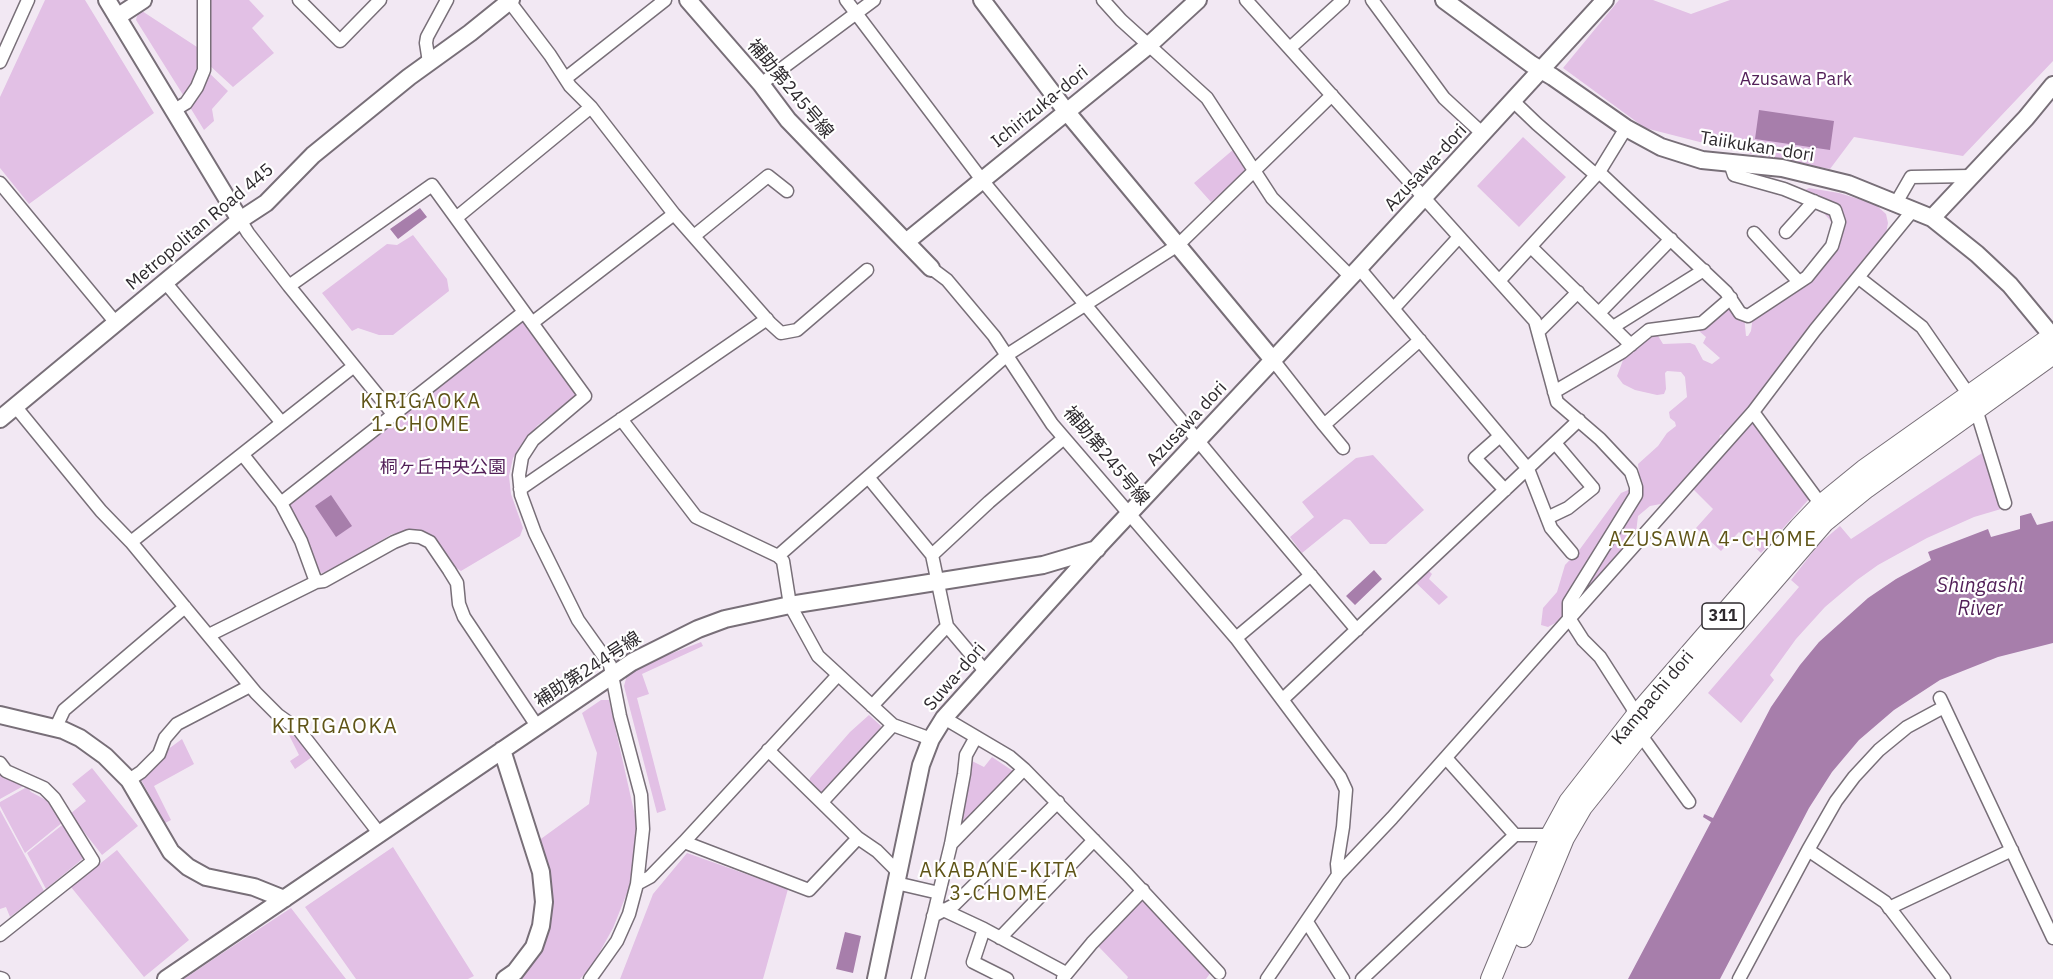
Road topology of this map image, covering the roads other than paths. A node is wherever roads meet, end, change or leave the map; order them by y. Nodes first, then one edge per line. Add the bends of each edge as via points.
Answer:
1 (28, 0) edge
2 (107, 0) edge
3 (143, 0) edge
4 (204, 0) edge
5 (299, 0) edge
6 (380, 0) edge
7 (665, 0) edge
8 (688, 0) edge
9 (846, 0) edge
10 (874, 0) edge
11 (982, 0) edge
12 (1103, 0) edge
13 (1198, 0) edge
14 (1246, 0) edge
15 (1343, 0) edge
16 (1372, 0) edge
17 (1444, 0) edge
18 (1605, 0) edge
19 (510, 1) edge
20 (443, 2) edge
21 (856, 13) junction
22 (117, 17) junction
23 (1149, 45) junction
24 (1290, 48) junction
25 (0, 62) edge
26 (429, 62) junction
27 (1541, 70) junction
28 (566, 78) junction
29 (761, 84) junction
30 (2053, 85) edge
31 (1332, 95) junction
32 (1513, 101) junction
33 (591, 107) junction
34 (173, 111) junction
35 (1066, 111) junction
36 (1626, 128) junction
37 (1483, 134) junction
38 (1730, 162) junction
39 (1255, 170) junction
40 (1598, 174) junction
41 (1971, 177) junction
42 (982, 180) junction
43 (0, 183) edge
44 (787, 191) dead end
45 (1424, 198) junction
46 (1814, 201) junction
47 (1896, 203) junction
48 (1913, 210) junction
49 (674, 214) junction
50 (456, 218) junction
51 (1932, 218) junction
52 (240, 220) junction
53 (1786, 232) dead end
54 (1754, 233) dead end
55 (694, 236) junction
56 (1459, 237) junction
57 (1671, 239) junction
58 (906, 242) junction
59 (1178, 245) junction
60 (1531, 247) junction
61 (931, 268) joint
62 (867, 270) dead end
63 (1704, 270) junction
64 (1355, 272) junction
65 (1859, 278) junction
66 (1499, 281) junction
67 (165, 282) junction
68 (1799, 282) junction
69 (289, 286) junction
70 (1578, 292) junction
71 (1731, 298) junction
72 (1087, 304) junction
73 (1394, 308) junction
74 (524, 312) junction
75 (1599, 313) junction
76 (767, 319) junction
77 (116, 323) junction
78 (532, 323) junction
79 (1613, 327) junction
80 (1539, 331) junction
81 (2053, 337) edge
82 (1420, 340) junction
83 (1631, 345) junction
84 (2053, 354) edge
85 (1007, 355) junction
86 (1273, 360) junction
87 (354, 366) junction
88 (1554, 392) junction
89 (1972, 402) junction
90 (15, 406) junction
91 (1753, 412) junction
92 (393, 414) junction
93 (0, 419) edge
94 (621, 419) junction
95 (1579, 420) junction
96 (282, 423) junction
97 (1324, 425) junction
98 (1500, 436) junction
99 (1064, 438) junction
100 (1199, 440) junction
101 (1555, 443) junction
102 (1343, 448) dead end
103 (243, 455) junction
104 (1528, 469) junction
105 (868, 477) junction
106 (520, 489) junction
107 (1506, 490) junction
108 (281, 503) junction
109 (2005, 503) dead end
110 (1826, 510) junction
111 (1130, 515) junction
112 (1547, 518) junction
113 (131, 542) junction
114 (1097, 548) junction
115 (1572, 553) dead end
116 (932, 555) junction
117 (778, 556) junction
118 (1311, 575) junction
119 (938, 581) junction
120 (316, 582) junction
121 (790, 605) junction
122 (185, 607) junction
123 (1569, 618) junction
124 (947, 626) junction
125 (1357, 630) junction
126 (208, 635) junction
127 (1236, 638) junction
128 (985, 671) junction
129 (838, 675) junction
130 (612, 676) junction
131 (250, 686) junction
132 (1283, 699) junction
133 (872, 706) junction
134 (0, 715) edge
135 (944, 718) junction
136 (894, 725) junction
137 (1639, 725) junction
138 (537, 726) junction
139 (56, 727) junction
140 (976, 737) junction
141 (931, 739) junction
142 (502, 750) junction
143 (768, 750) junction
144 (1446, 758) junction
145 (0, 763) edge
146 (1024, 769) junction
147 (129, 780) junction
148 (822, 802) junction
149 (1058, 802) junction
150 (1689, 802) dead end
151 (380, 833) junction
152 (1515, 835) junction
153 (1551, 835) junction
154 (858, 838) junction
155 (1094, 840) junction
156 (684, 842) junction
157 (951, 844) junction
158 (1808, 850) junction
159 (2012, 850) junction
160 (1338, 875) junction
161 (897, 877) junction
162 (638, 884) junction
163 (1143, 890) junction
164 (939, 893) junction
165 (284, 899) junction
166 (1889, 908) junction
167 (938, 911) junction
168 (1305, 923) junction
169 (984, 929) junction
170 (0, 935) edge
171 (1000, 938) junction
172 (2053, 938) edge
173 (1218, 974) edge
174 (1064, 976) edge
175 (166, 979) edge
176 (505, 979) edge
177 (591, 979) edge
178 (876, 979) edge
179 (918, 979) edge
180 (1007, 979) edge
181 (1267, 979) edge
182 (1343, 979) edge
183 (1362, 979) edge
184 (1491, 979) edge
185 (1506, 979) edge
186 (1739, 979) edge
187 (1944, 979) edge

1 - 25 street
2 - 22 street
3 - 22 street
4 - 34 street via 204,70 186,103
5 - 6 street via 340,40
7 - 28 street
8 - 29 street, 補助第245号線
9 - 21 street
10 - 21 street
11 - 35 street
12 - 23 street
13 - 23 street, Ichirizuka-dori
14 - 24 street
15 - 24 street
16 - 37 street via 1444,98
17 - 27 street, Taiikukan-dori
18 - 27 street, Azusawa-dori
19 - 26 street, Metropolitan Road 445
19 - 28 street
20 - 26 street via 427,37
21 - 29 street
21 - 42 street
22 - 34 street
23 - 35 street, Ichirizuka-dori
23 - 39 street via 1207,98
24 - 31 street
26 - 52 street, Metropolitan Road 445 via 308,160 266,203
27 - 32 street, Azusawa-dori
27 - 36 street, Taiikukan-dori
28 - 33 street
29 - 58 street, 補助第245号線 via 795,128
30 - 41 street
31 - 39 street
31 - 45 street
32 - 37 street, Azusawa-dori
32 - 40 street
33 - 49 street
33 - 50 street
34 - 52 street
35 - 42 street, Ichirizuka-dori
35 - 59 street
36 - 38 street, Taiikukan-dori via 1661,147 1702,160
36 - 40 street
37 - 45 street, Azusawa-dori
38 - 46 street via 1734,175
38 - 47 street, Taiikukan-dori via 1782,168 1848,184
39 - 59 street
39 - 64 street via 1272,198
40 - 57 street
40 - 60 street
41 - 47 street via 1911,177
41 - 51 street
42 - 58 street, Ichirizuka-dori
42 - 72 street
43 - 77 street
44 - 55 street via 768,176
45 - 56 street
45 - 64 street, Azusawa-dori
46 - 53 street
46 - 68 street via 1835,210 1839,222 1833,246
47 - 48 street, Taiikukan-dori
48 - 51 street, Taiikukan-dori
48 - 65 street
49 - 55 street
49 - 78 street
50 - 69 street via 432,185
50 - 74 street
51 - 81 street, Taiikukan-dori via 2010,285
52 - 67 street, Metropolitan Road 445
52 - 69 street
54 - 68 street
55 - 76 street
56 - 66 street
56 - 73 street
57 - 63 street
57 - 75 street
58 - 61 street, 補助第245号線
59 - 72 street
59 - 86 street
60 - 66 street
60 - 70 street
61 - 85 street, 補助第245号線 via 947,280
62 - 76 street via 797,330 781,333
63 - 71 street
63 - 79 street
64 - 73 street
64 - 86 street, Azusawa-dori
65 - 89 street via 1922,327
65 - 91 street
66 - 80 street via 1535,321
67 - 77 street, Metropolitan Road 445
67 - 96 street
68 - 71 street via 1748,316 1740,314
69 - 87 street
70 - 75 street
70 - 80 street
71 - 83 street via 1702,323 1649,330
72 - 85 street
72 - 100 street
73 - 82 street
74 - 78 street
74 - 92 street
75 - 79 street
76 - 94 street
77 - 90 street, Metropolitan Road 445
78 - 106 street via 585,396 527,448 520,465
79 - 83 street
80 - 88 street
81 - 89 main road, Kampachi dori / 311
82 - 97 street
82 - 98 street
83 - 88 street
84 - 89 main road, Kampachi dori / 311
85 - 99 street, 補助第245号線
85 - 105 street
86 - 97 street
86 - 100 street, Azusawa dori
87 - 92 street
87 - 96 street
88 - 95 street via 1557,402
89 - 109 street
89 - 110 main road, Kampachi dori / 311 via 1864,470
90 - 93 street, Metropolitan Road 445
90 - 113 street
91 - 110 street
91 - 123 street
92 - 108 street
94 - 106 street
94 - 117 street via 696,517
95 - 101 street
95 - 123 street via 1631,472 1636,495 1569,603
96 - 103 street
97 - 102 street
98 - 104 street
98 - 107 street via 1475,458
99 - 111 street, 補助第245号線
99 - 116 street
100 - 111 street, Azusawa dori
100 - 118 street
101 - 104 street
101 - 112 street via 1593,488 1568,508
103 - 108 street
103 - 113 street
104 - 107 street
104 - 112 street
105 - 116 street
105 - 117 street
106 - 130 street via 532,528 563,592 610,665
107 - 125 street
108 - 120 street via 302,541
110 - 137 main road, Kampachi dori / 311 via 1798,528
111 - 114 street, Suwa-dori
111 - 127 street, 補助第245号線
112 - 115 street
113 - 122 street
114 - 119 street, 補助第244号線 via 1043,566
114 - 128 street, Suwa-dori
116 - 119 street
117 - 121 street via 783,561
118 - 125 street
118 - 127 street
119 - 121 street, 補助第244号線
119 - 124 street
120 - 126 street
120 - 138 street via 401,538 415,536 430,542 457,582 464,617
121 - 129 street via 818,656
121 - 130 street, 補助第244号線 via 698,629
122 - 126 street
122 - 139 street via 64,710
123 - 137 street via 1632,707
123 - 144 street
124 - 128 street
124 - 133 street
125 - 132 street
126 - 131 street
127 - 132 street, 補助第245号線
128 - 135 street, Suwa-dori
129 - 133 street
129 - 143 street
130 - 138 street, 補助第244号線
130 - 162 street via 640,795 643,829
131 - 147 street via 177,724 165,738 159,754
131 - 151 street via 299,730
132 - 160 street, 補助第245号線 via 1346,790
133 - 136 street
134 - 139 street
135 - 140 street
135 - 141 street, Suwa-dori
136 - 141 street
136 - 148 street
137 - 150 street via 1645,741
137 - 153 main road, Kampachi dori / 311 via 1569,802
137 - 185 main road, Kampachi dori / 311 via 1564,838
138 - 142 street, 補助第244号線
139 - 147 street via 93,747
140 - 146 street
140 - 157 street via 966,755
141 - 161 street, Suwa-dori via 919,773
142 - 151 street, 補助第244号線
142 - 176 street via 541,872 544,902 534,947
143 - 148 street
143 - 156 street
144 - 152 street
144 - 160 street
145 - 170 street via 6,771 44,788 54,798 93,861
146 - 149 street
146 - 157 street
147 - 165 street via 171,852 188,867 206,877 254,887
148 - 154 street
149 - 155 street
149 - 167 street via 954,906
151 - 165 street, 補助第244号線
152 - 153 street
152 - 183 street
153 - 184 main road, Kampachi dori / 311
154 - 156 street via 808,890
154 - 161 street via 877,851
155 - 163 street
155 - 171 street
156 - 162 street
157 - 164 street
158 - 159 street via 1848,785 1879,750 1942,702
158 - 166 street
158 - 186 street
159 - 166 street
159 - 172 street
160 - 168 street, 補助第245号線
161 - 164 street
161 - 178 street, Suwa-dori
162 - 177 street via 617,941
163 - 173 street
163 - 174 street
164 - 167 street
165 - 175 street, 補助第244号線
166 - 187 street
167 - 169 street
167 - 179 street
168 - 181 street, 補助第245号線
168 - 182 street
169 - 171 street
169 - 180 street via 973,962
171 - 174 street

